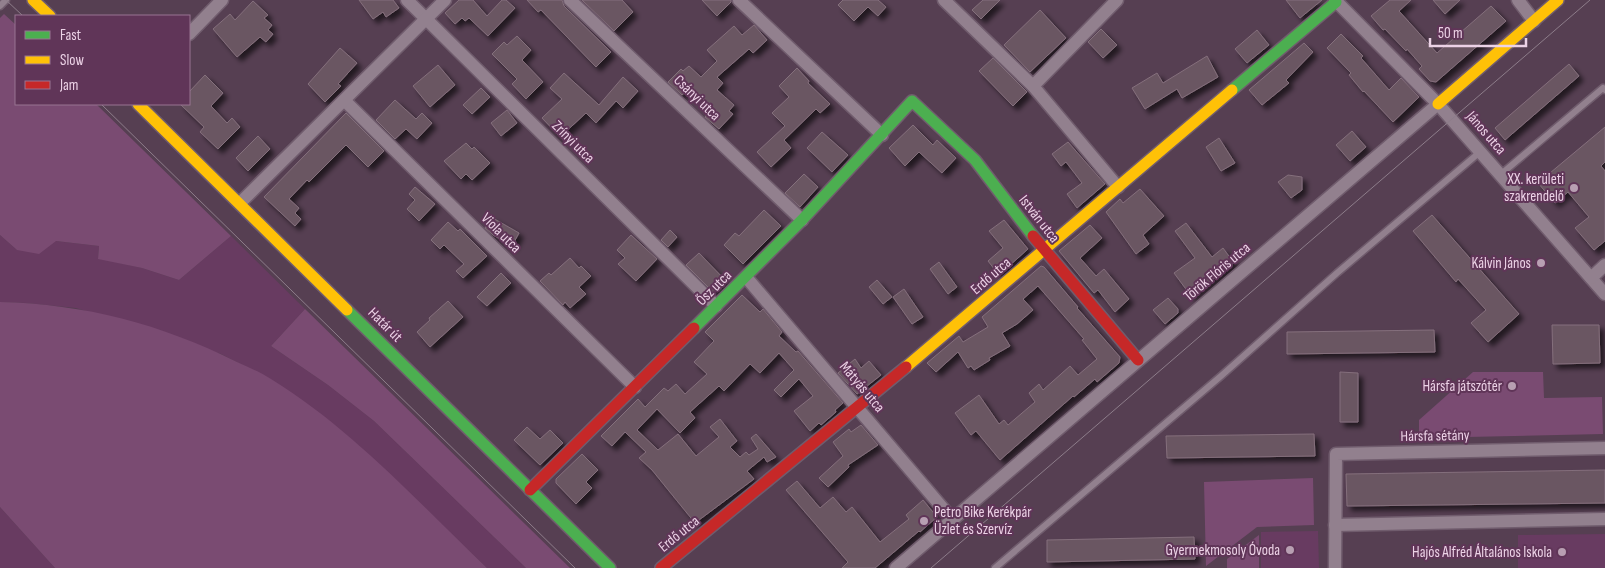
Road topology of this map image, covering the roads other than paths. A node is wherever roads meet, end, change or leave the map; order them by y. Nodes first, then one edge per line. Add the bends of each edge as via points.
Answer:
1 (6, 0) edge
2 (34, 0) edge
3 (222, 0) edge
4 (408, 0) edge
5 (445, 0) edge
6 (570, 0) edge
7 (739, 0) edge
8 (944, 0) edge
9 (1118, 0) edge
10 (1518, 0) edge
11 (1558, 0) edge
12 (1336, 1) edge
13 (0, 6) edge
14 (49, 15) edge
15 (426, 19) junction
16 (1534, 21) junction
17 (190, 33) edge
18 (1032, 86) junction
19 (1605, 90) edge
20 (912, 100) joint
21 (345, 101) junction
22 (1438, 104) junction
23 (139, 105) edge
24 (882, 135) junction
25 (1480, 152) junction
26 (1500, 175) junction
27 (1118, 187) junction
28 (240, 204) junction
29 (802, 220) junction
30 (1044, 250) junction
31 (1605, 265) edge
32 (746, 276) junction
33 (1591, 278) junction
34 (1605, 294) edge
35 (716, 306) junction
36 (1138, 360) junction
37 (636, 388) junction
38 (858, 408) junction
39 (1605, 448) edge
40 (530, 490) junction
41 (952, 519) junction
42 (1605, 519) edge
43 (1335, 525) junction
44 (610, 568) edge
45 (661, 568) edge
46 (896, 568) edge
47 (995, 568) edge
48 (1335, 568) edge

1 - 13 lane
2 - 14 street
3 - 17 street
4 - 15 street, Zrínyi utca
5 - 15 street
6 - 29 street, Csányi utca
7 - 24 street
8 - 18 street
9 - 18 street
10 - 16 street
11 - 16 street, Török Flóris utca
12 - 22 street, János utca
12 - 27 street, Erdő utca
15 - 21 street
15 - 35 street, Zrínyi utca
16 - 22 street, Török Flóris utca
18 - 27 street
19 - 26 lane
20 - 24 street, Ősz utca
20 - 30 street, István utca via 975,160
21 - 28 street
21 - 37 street, Viola utca
22 - 25 street, János utca
22 - 36 street, Török Flóris utca
23 - 28 street, Határ út
24 - 29 street, Ősz utca
25 - 26 street, János utca
25 - 47 lane
26 - 33 street, János utca
27 - 30 street, Erdő utca
28 - 40 street, Határ út
29 - 32 street, Ősz utca
30 - 36 street, István utca
30 - 38 street, Erdő utca
31 - 33 street
32 - 35 street, Ősz utca
32 - 38 street, Mátyás utca
33 - 34 street, János utca
35 - 37 street, Ősz utca
36 - 41 street, Török Flóris utca
37 - 40 street, Ősz utca
38 - 41 street, Mátyás utca
38 - 45 street, Erdő utca
39 - 43 street, Hársfa sétány via 1336,454
40 - 44 street, Határ út
41 - 46 street, Török Flóris utca
42 - 43 street
43 - 48 street, Hársfa sétány

